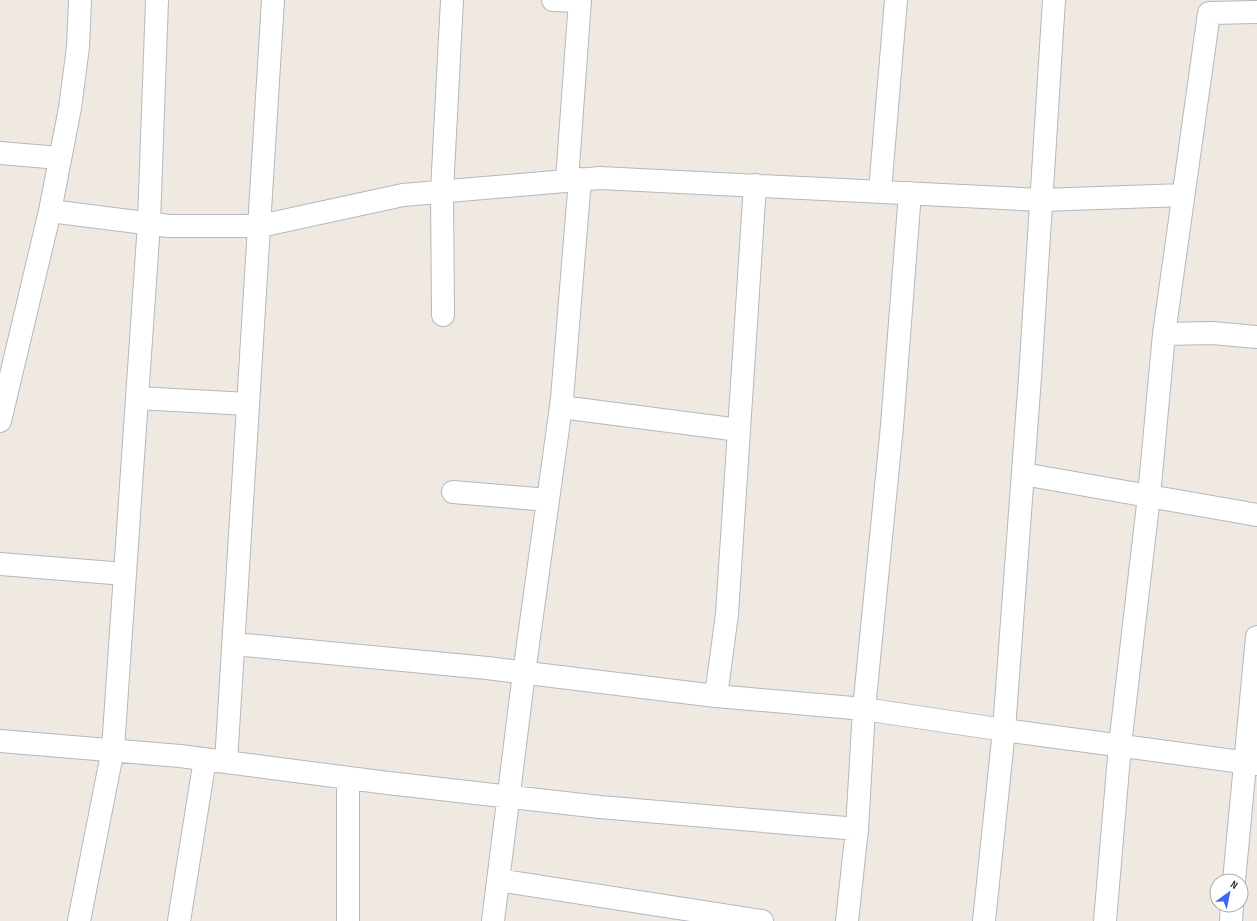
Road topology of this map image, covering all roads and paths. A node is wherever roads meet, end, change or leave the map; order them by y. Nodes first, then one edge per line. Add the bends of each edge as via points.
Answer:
1 (80, 0) edge
2 (157, 0) edge
3 (274, 0) edge
4 (452, 0) edge
5 (553, 0) edge
6 (580, 0) edge
7 (896, 0) edge
8 (1054, 0) edge
9 (1208, 6) edge
10 (1257, 12) edge
11 (0, 153) edge
12 (59, 158) junction
13 (573, 180) junction
14 (755, 185) junction
15 (442, 191) junction
16 (880, 191) junction
17 (910, 193) junction
18 (1183, 195) junction
19 (1042, 200) junction
20 (50, 211) junction
21 (149, 223) junction
22 (260, 226) junction
23 (444, 315) dead end
24 (1164, 334) junction
25 (1257, 337) edge
26 (137, 398) junction
27 (248, 404) junction
28 (561, 407) junction
29 (0, 421) edge
30 (739, 430) junction
31 (1023, 474) junction
32 (453, 492) dead end
33 (1149, 496) junction
34 (548, 500) junction
35 (1257, 515) edge
36 (0, 564) edge
37 (125, 574) junction
38 (1257, 637) edge
39 (234, 644) junction
40 (524, 672) junction
41 (716, 696) junction
42 (864, 709) junction
43 (1004, 730) junction
44 (0, 741) edge
45 (1120, 745) junction
46 (113, 749) junction
47 (205, 759) junction
48 (226, 762) junction
49 (1251, 763) edge
50 (348, 778) junction
51 (509, 797) junction
52 (857, 829) junction
53 (1235, 873) edge
54 (498, 880) junction
55 (79, 921) edge
56 (179, 921) edge
57 (348, 921) edge
58 (493, 921) edge
59 (762, 921) edge
60 (848, 921) edge
61 (984, 921) edge
62 (1105, 921) edge

1 - 12 street via 78,47
2 - 21 street
3 - 22 street
4 - 15 street
5 - 6 street
6 - 13 street
7 - 16 street
8 - 19 street
9 - 10 street
9 - 18 street
11 - 12 street
12 - 20 street
13 - 14 street via 600,178
13 - 15 street
13 - 28 street
14 - 16 street
14 - 30 street
15 - 22 street via 403,195
15 - 23 street
16 - 17 street
17 - 19 street
17 - 42 street via 892,426
18 - 19 street
18 - 24 street
19 - 31 street
20 - 21 street
20 - 29 street
21 - 22 street via 169,226
21 - 26 street
22 - 27 street
24 - 25 street via 1212,333
24 - 33 street
26 - 27 street
26 - 37 street
27 - 39 street
28 - 30 street
28 - 34 street
30 - 41 street via 727,614
31 - 33 street
31 - 43 street
32 - 34 street
33 - 35 street
33 - 45 street
34 - 40 street
36 - 37 street
37 - 46 street
38 - 49 street
39 - 40 street
39 - 48 street
40 - 41 street
40 - 51 street
41 - 42 street
42 - 43 street
42 - 52 street
43 - 45 street
43 - 61 street
44 - 46 street
45 - 49 street
45 - 62 street
46 - 47 street
46 - 55 street
47 - 48 street
47 - 56 street
48 - 50 street
49 - 53 street
50 - 51 street
50 - 57 street
51 - 52 street
51 - 54 street
52 - 60 street
54 - 58 street
54 - 59 street

